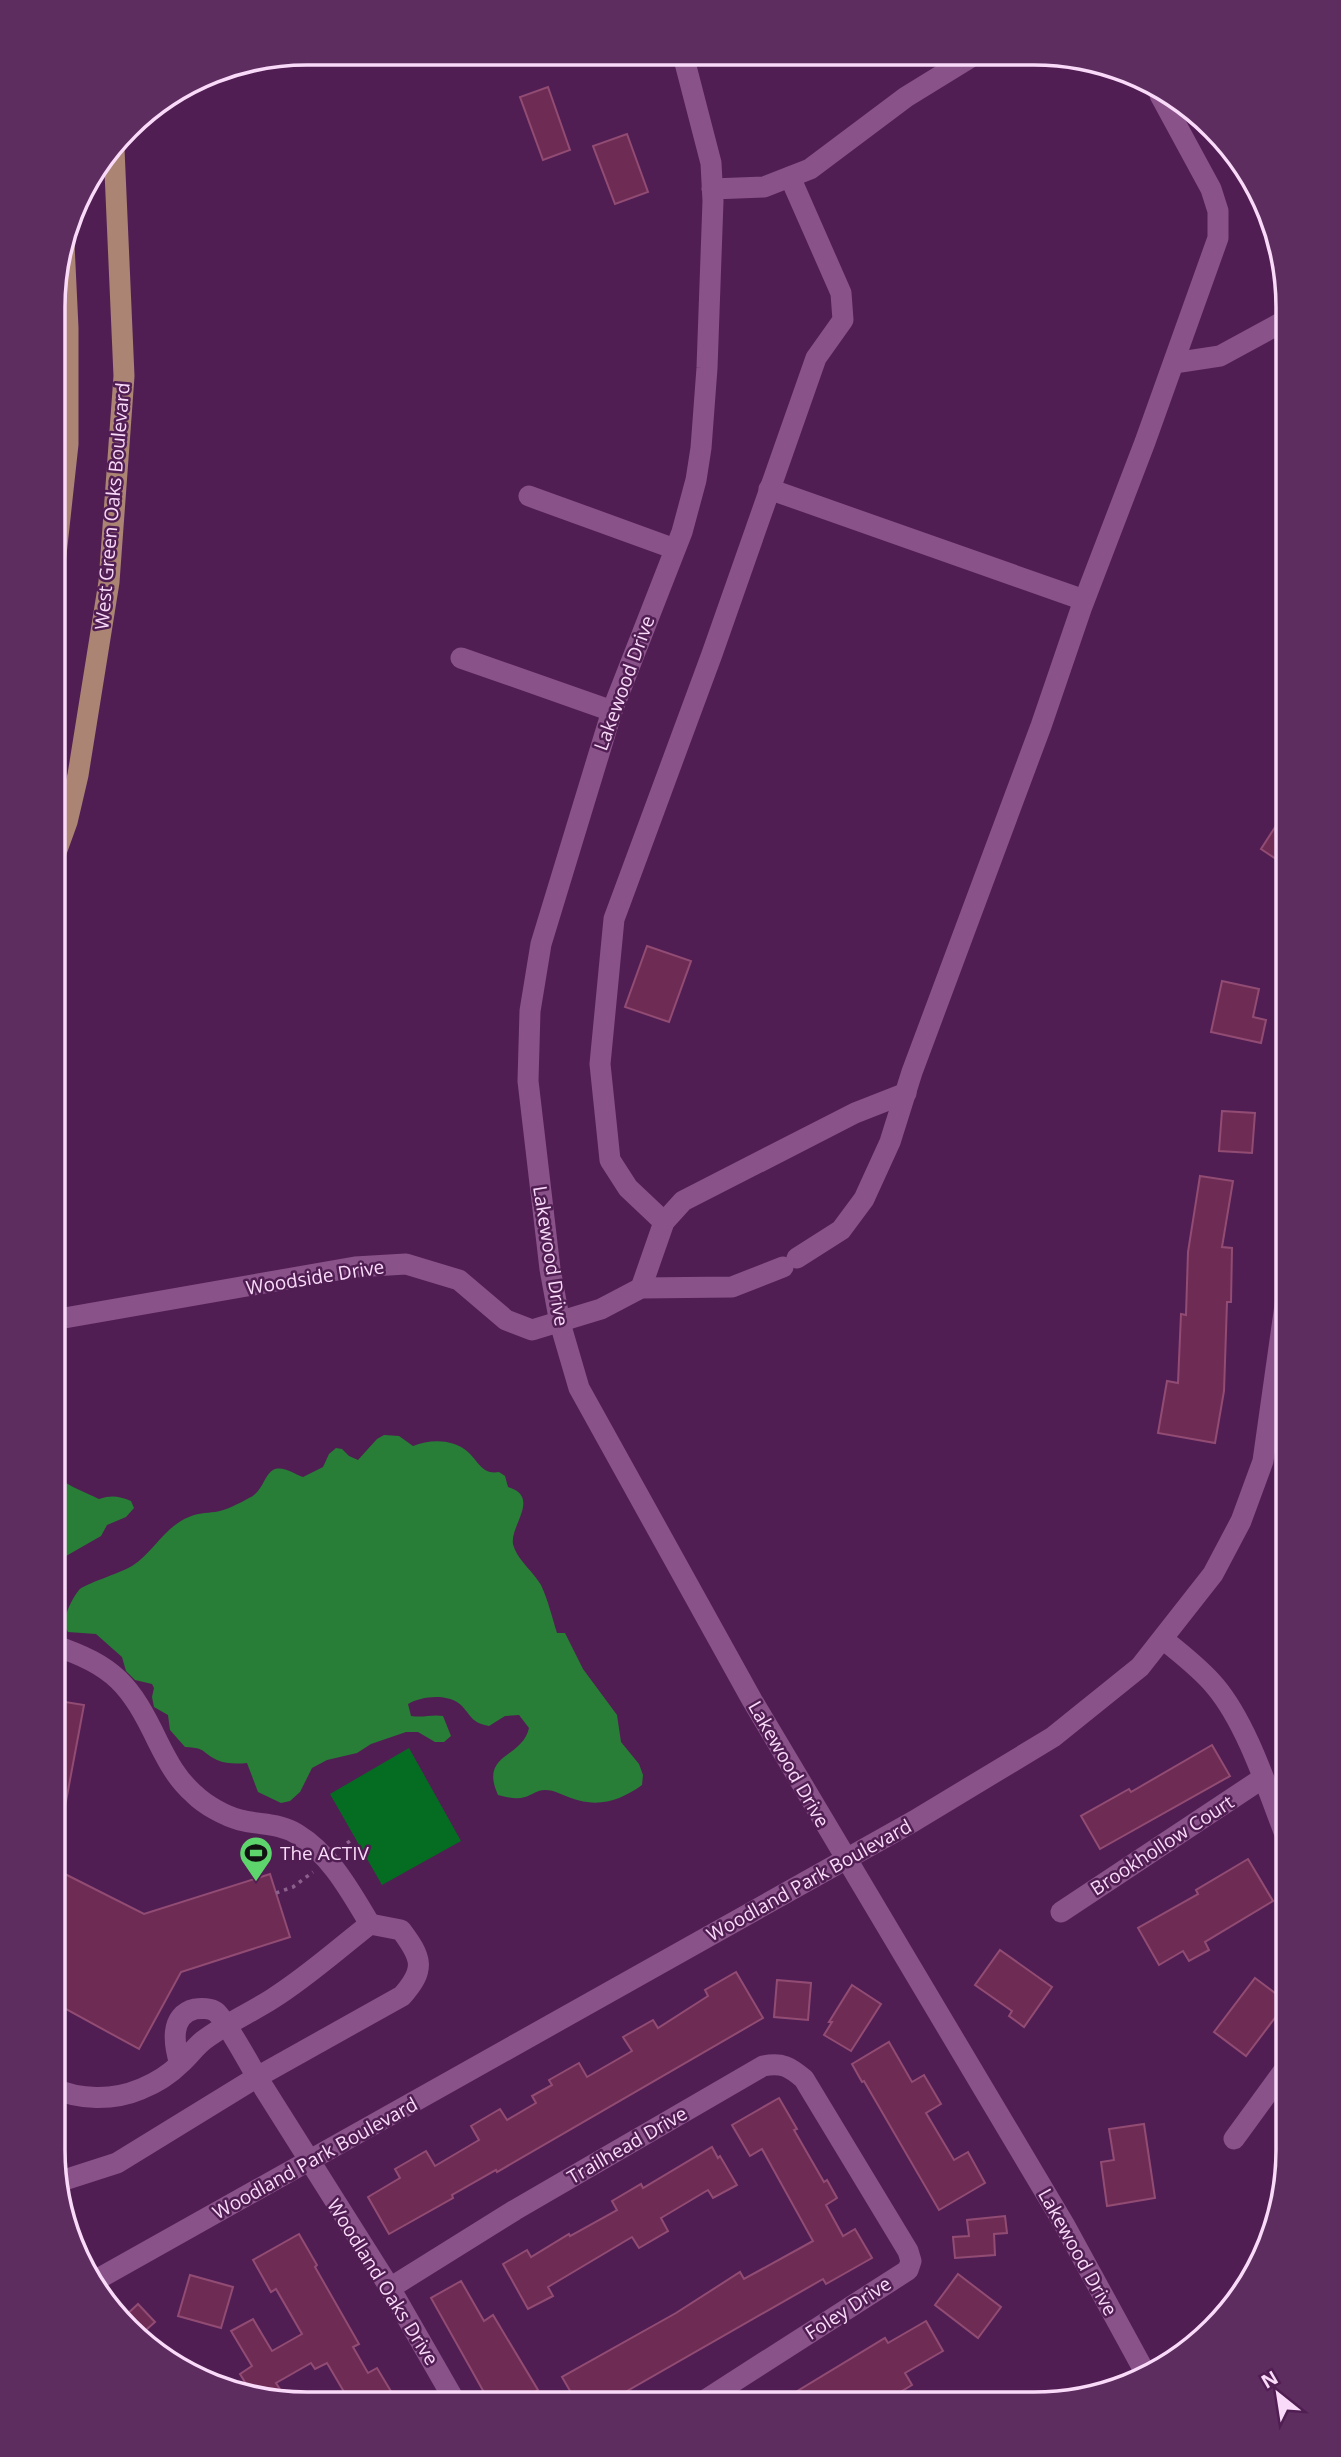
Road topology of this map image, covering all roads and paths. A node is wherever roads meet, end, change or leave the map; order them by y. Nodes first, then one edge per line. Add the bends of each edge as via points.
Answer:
1 (686, 65) edge
2 (958, 65) edge
3 (1165, 103) edge
4 (115, 161) edge
5 (790, 177) junction
6 (712, 189) junction
7 (66, 289) edge
8 (1276, 326) edge
9 (1174, 363) junction
10 (65, 378) edge
11 (769, 489) junction
12 (529, 496) dead end
13 (675, 549) junction
14 (1084, 600) junction
15 (461, 658) dead end
16 (612, 711) junction
17 (65, 828) edge
18 (906, 1093) junction
19 (664, 1222) junction
20 (641, 1288) junction
21 (65, 1318) edge
22 (560, 1322) junction
23 (1276, 1369) edge
24 (1163, 1639) junction
25 (65, 1649) edge
26 (1263, 1778) junction
27 (1276, 1811) edge
28 (845, 1859) junction
29 (1061, 1912) dead end
30 (370, 1924) junction
31 (225, 2026) junction
32 (180, 2064) junction
33 (257, 2077) junction
34 (1276, 2081) edge
35 (65, 2094) edge
36 (1234, 2139) dead end
37 (842, 2142) joint
38 (309, 2162) junction
39 (67, 2179) edge
40 (101, 2277) edge
41 (390, 2288) junction
42 (1142, 2367) edge
43 (450, 2392) edge
44 (716, 2392) edge

1 - 6 street, Lakewood Drive via 711,163
2 - 5 street via 906,97 810,169
3 - 9 street via 1211,189 1218,211 1218,238
4 - 17 main road, West Green Oaks Boulevard via 124,376 109,582 78,775
5 - 6 street via 764,187
5 - 11 street via 841,293 843,320 816,358
6 - 13 street, Lakewood Drive via 701,448
7 - 10 main road
8 - 9 street via 1220,356
9 - 14 street
11 - 14 street
11 - 19 street via 614,919 600,1064 610,1160 628,1188
12 - 13 street
13 - 16 street, Lakewood Drive
14 - 18 street
15 - 16 street
16 - 22 street, Lakewood Drive via 541,944 530,1011 528,1081
18 - 19 street via 855,1113 683,1202
18 - 20 street via 864,1199 841,1230 790,1262 732,1287
19 - 20 street
20 - 22 street, Woodside Drive via 601,1309
21 - 22 street, Woodside Drive via 355,1267 406,1264 459,1280 506,1320 531,1330
22 - 28 street, Lakewood Drive via 579,1388 751,1700
23 - 24 street, Woodland Park Boulevard via 1263,1461 1241,1521 1213,1574
24 - 26 street via 1217,1687
24 - 28 street, Woodland Park Boulevard via 1140,1667 1053,1737
25 - 30 street via 112,1672 140,1705 173,1772 195,1796 239,1820 296,1833 324,1856
26 - 27 street
26 - 29 street, Brookhollow Court
28 - 38 street, Woodland Park Boulevard
28 - 42 street, Lakewood Drive via 1064,2224
30 - 31 street via 309,1973
30 - 33 street via 401,1930 419,1961 416,1980 402,1996
31 - 32 street
31 - 32 street via 216,2012 202,2008 183,2014 176,2026
31 - 33 street, Woodland Oaks Drive
32 - 35 street via 138,2091 103,2098
33 - 38 street, Woodland Oaks Drive
33 - 39 street via 117,2163
34 - 36 street
37 - 41 street, Trailhead Drive via 804,2079 778,2063 763,2066
37 - 44 street, Foley Drive via 908,2251 908,2270
38 - 40 street, Woodland Park Boulevard
38 - 41 street, Woodland Oaks Drive
41 - 43 street, Woodland Oaks Drive

